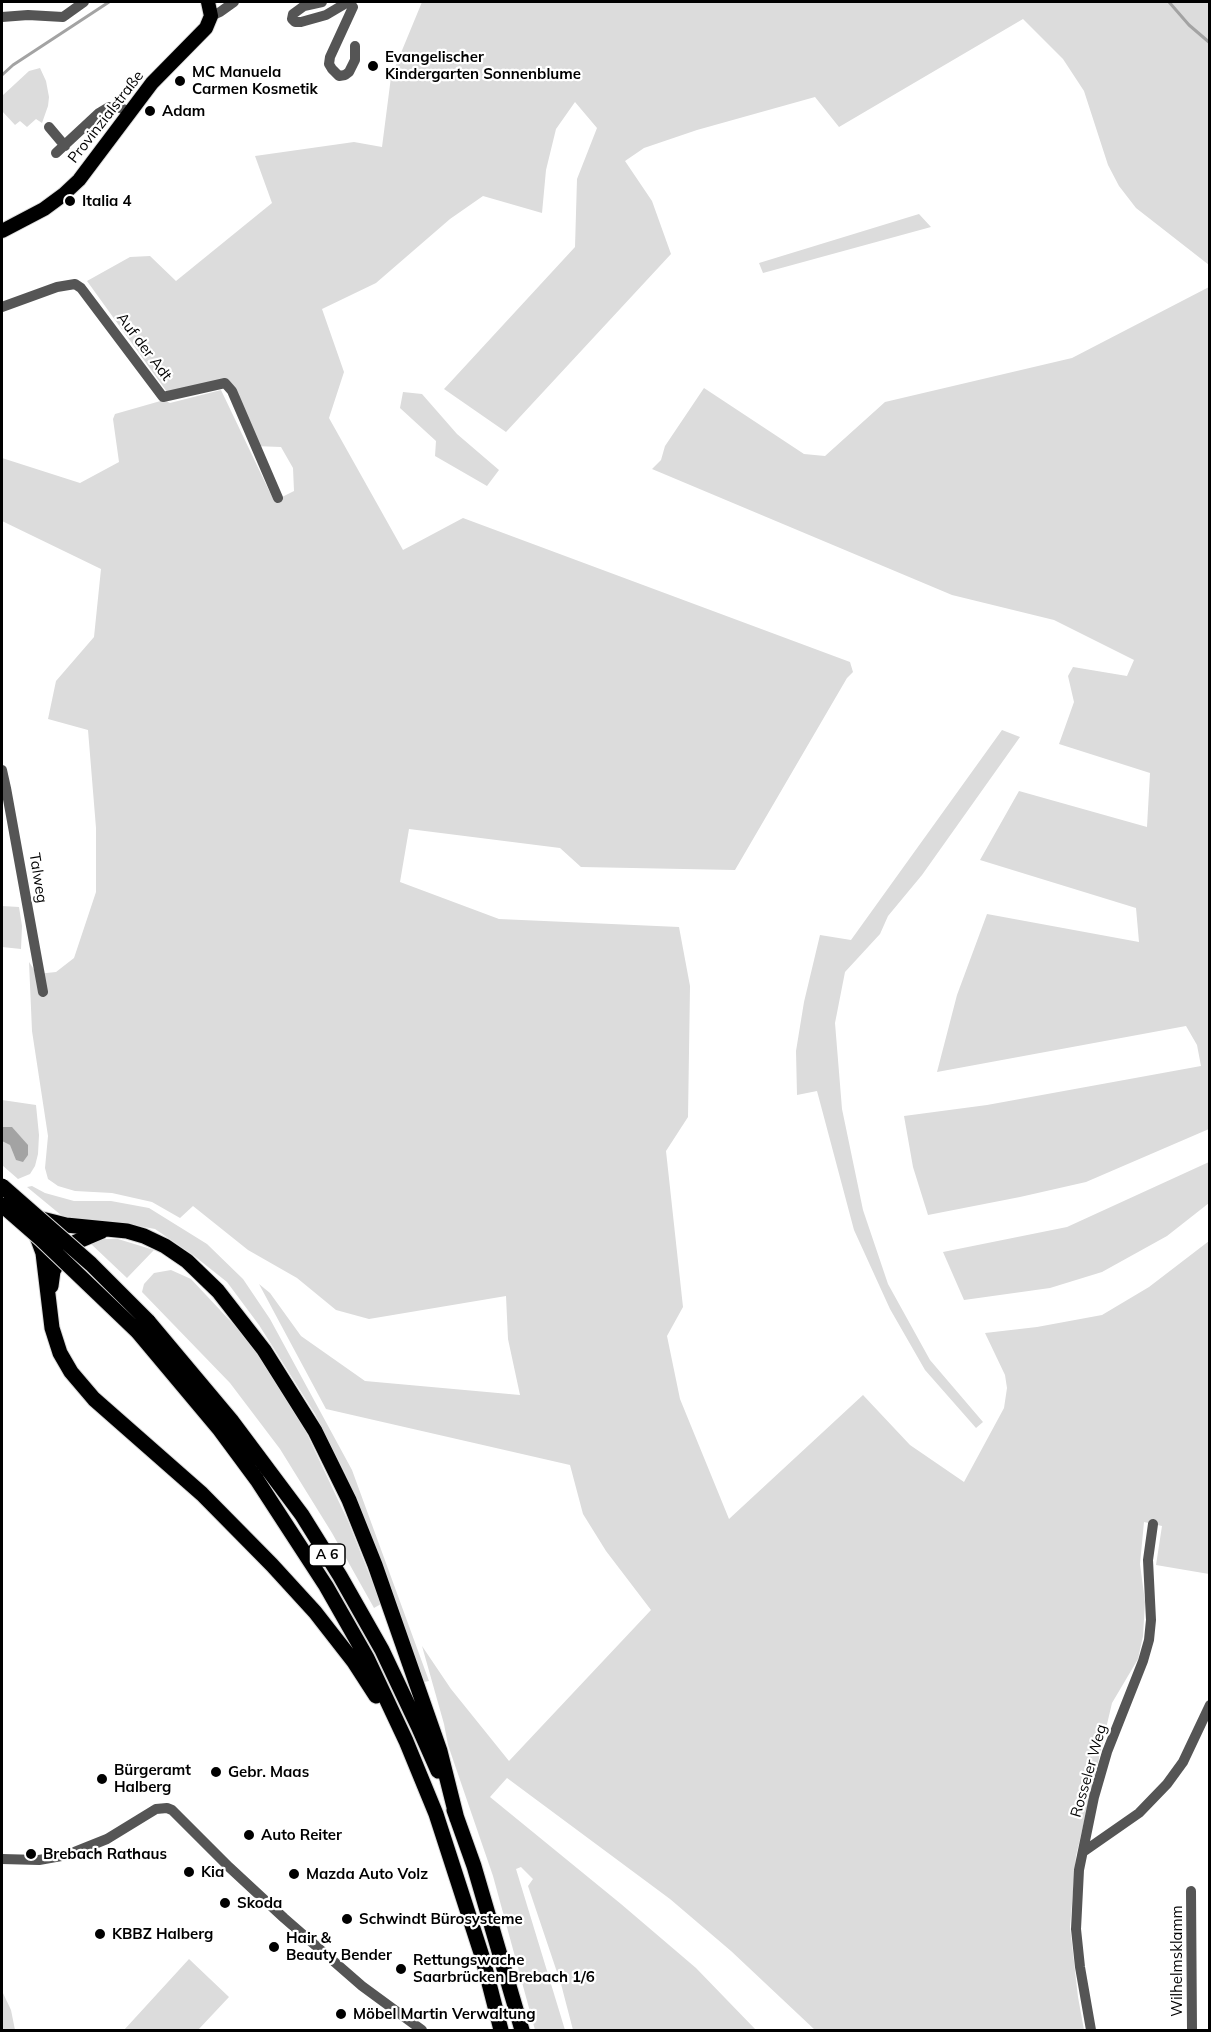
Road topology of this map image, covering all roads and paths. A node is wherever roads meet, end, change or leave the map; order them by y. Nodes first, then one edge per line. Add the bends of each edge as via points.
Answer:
1 (84, 2) edge
2 (208, 2) edge
3 (234, 2) edge
4 (322, 2) edge
5 (348, 2) edge
6 (211, 16) junction
7 (2, 17) edge
8 (356, 46) dead end
9 (129, 112) junction
10 (49, 127) dead end
11 (2, 231) edge
12 (2, 308) edge
13 (278, 498) dead end
14 (2, 770) edge
15 (43, 992) dead end
16 (2, 1186) edge
17 (2, 1191) edge
18 (2, 1200) edge
19 (2, 1205) edge
20 (20, 1211) junction
21 (110, 1229) junction
22 (48, 1302) junction
23 (143, 1326) junction
24 (1153, 1524) dead end
25 (1209, 1705) edge
26 (406, 1741) junction
27 (457, 1819) junction
28 (1083, 1852) junction
29 (2, 1859) edge
30 (1191, 1891) dead end
31 (422, 2031) edge
32 (501, 2031) edge
33 (522, 2031) edge
34 (1091, 2031) edge
35 (1192, 2031) edge

1 - 7 street via 63,16
2 - 6 main road
3 - 6 street
4 - 5 street via 303,6 292,19 301,22 326,15
5 - 8 street via 353,7 329,64 339,76 350,72
6 - 9 main road, Provinzialstraße via 206,27
9 - 10 street via 109,107 60,149
9 - 11 main road, Provinzialstraße via 88,169 63,195
12 - 13 street, Auf der Adt via 75,284 163,397 225,383 232,391
14 - 15 street, Talweg
16 - 23 highway, A 6, bridge via 59,1235
17 - 20 highway, bridge
18 - 20 highway, A 6, bridge
19 - 23 highway, A 6, bridge
20 - 21 highway via 55,1224
20 - 22 highway, A 6 via 40,1241
21 - 22 highway, A 6 via 76,1242 63,1253 53,1271
21 - 27 highway via 144,1236 165,1246 218,1291 264,1350 315,1431 375,1565 440,1750
22 - 26 highway, A 6 via 60,1353 82,1386 202,1494 315,1612 354,1662
23 - 26 highway, A 6 via 288,1525 367,1658
23 - 27 highway, A 6 via 195,1375 302,1515 402,1690
24 - 28 street, Rosseler Weg via 1148,1560 1152,1620 1149,1640 1107,1752
25 - 28 street via 1183,1761 1167,1784 1139,1813
26 - 32 highway, A 6 via 455,1871
27 - 33 highway, A 6 via 500,1949
28 - 34 street, Rosseler Weg via 1076,1929
29 - 31 street via 39,1860 67,1855 107,1839 156,1809 172,1810 317,1947
30 - 35 street, Wilhelmsklamm

